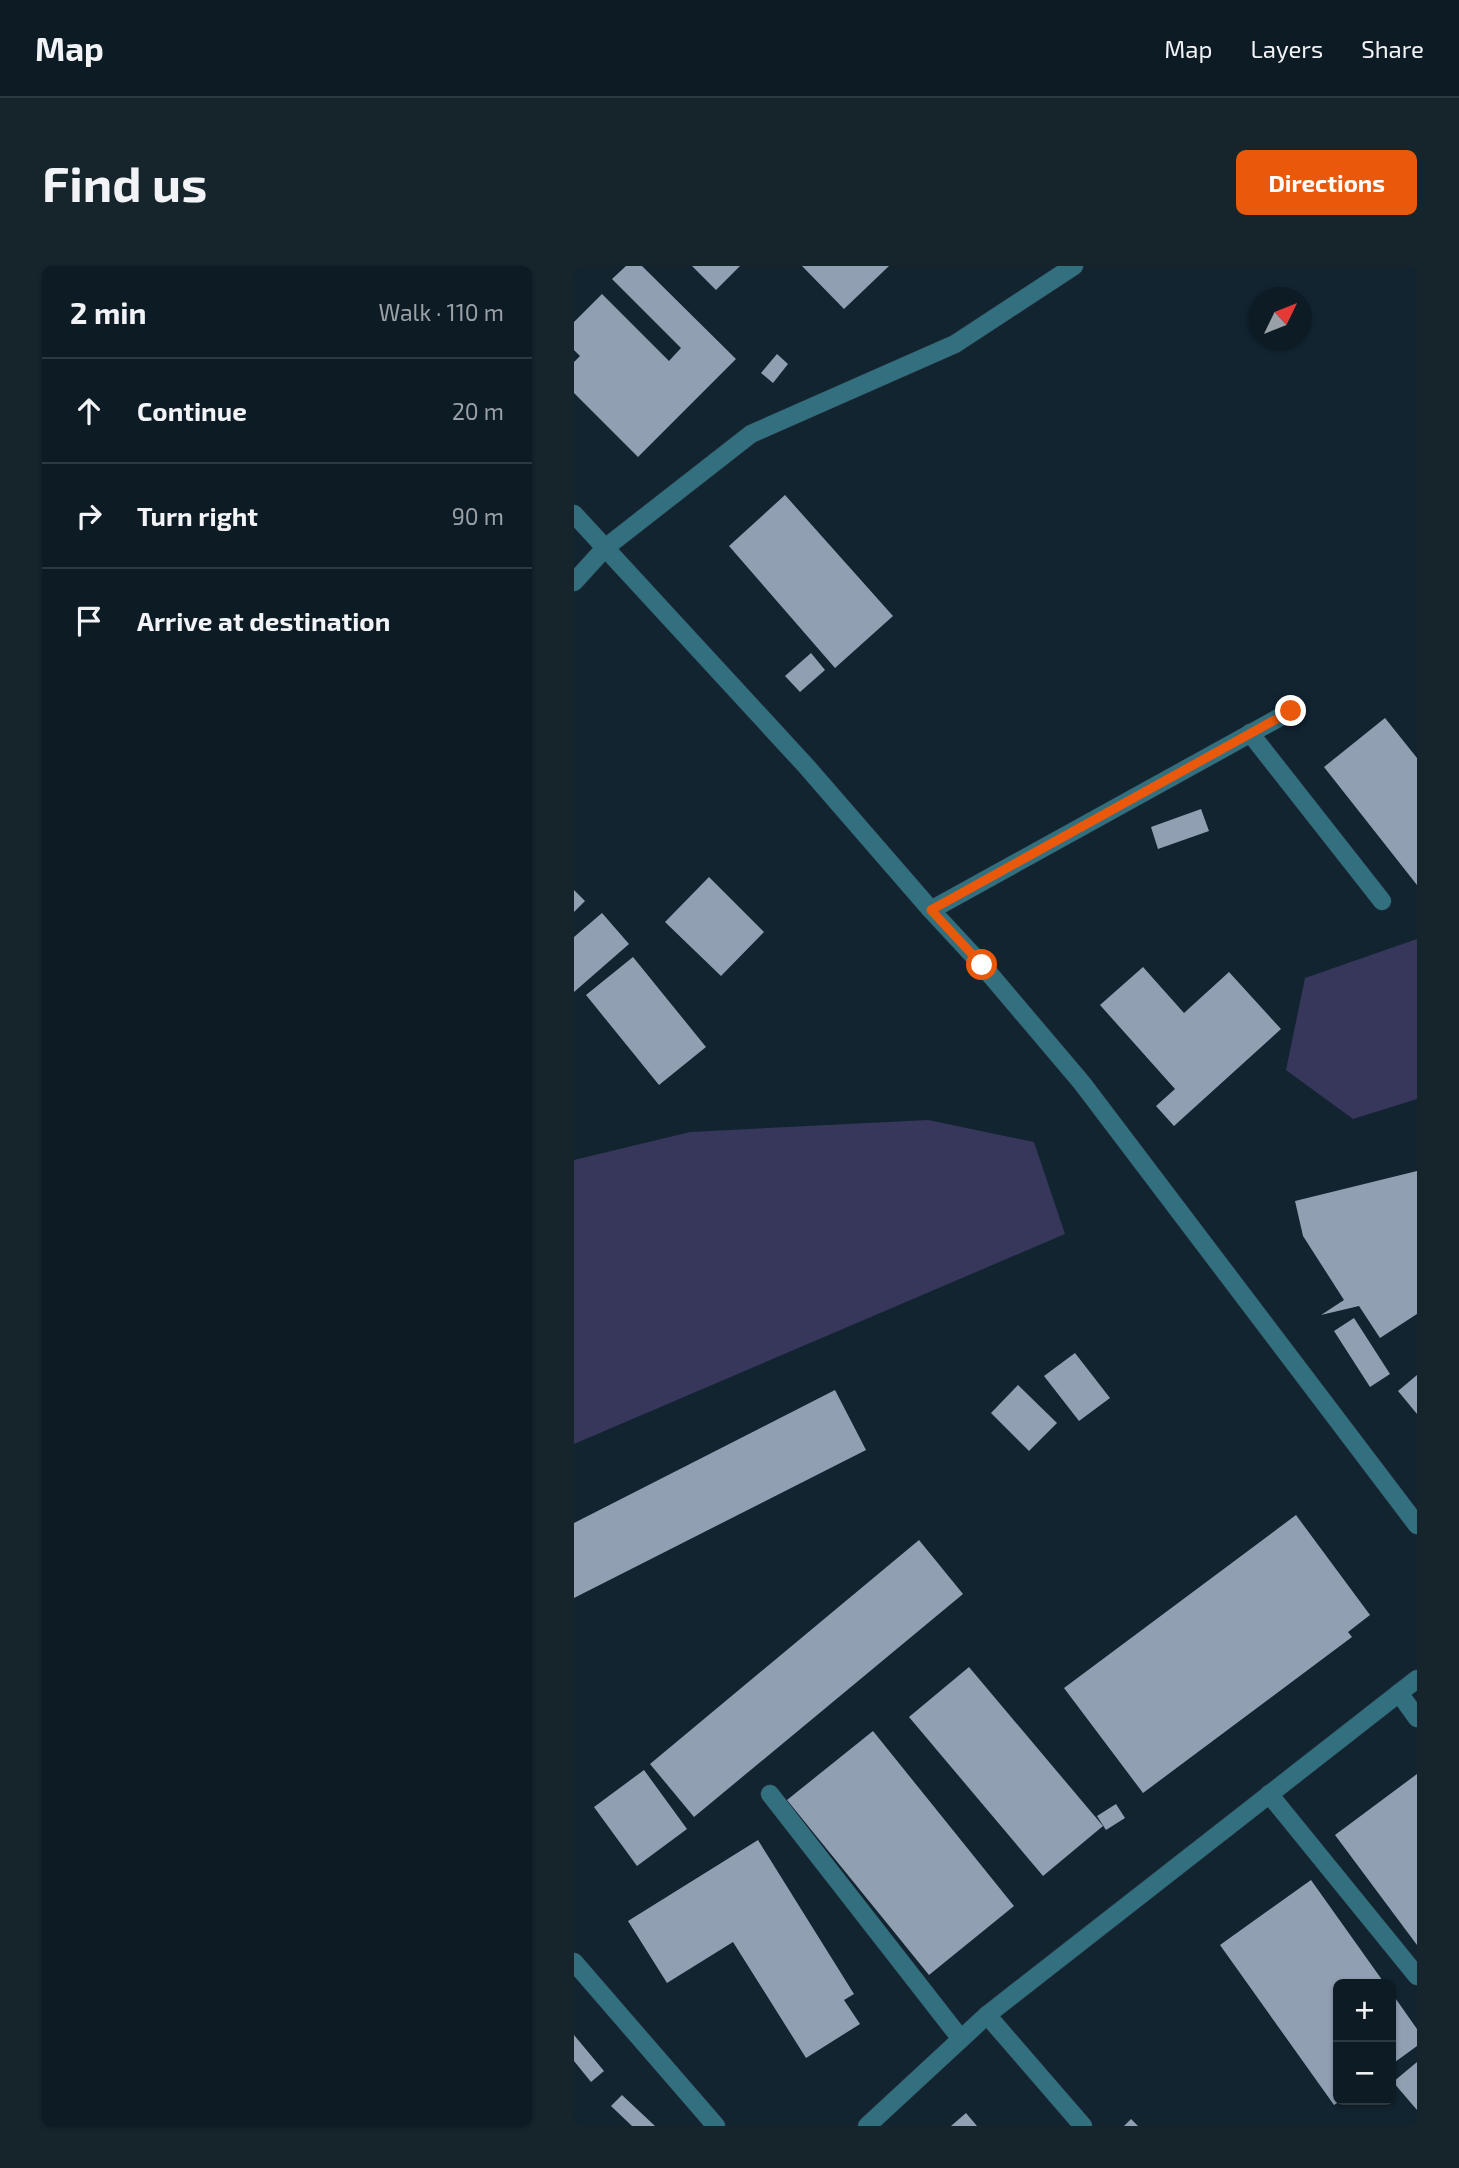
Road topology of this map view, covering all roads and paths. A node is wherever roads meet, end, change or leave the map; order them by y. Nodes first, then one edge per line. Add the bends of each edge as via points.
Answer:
1 (1074, 266) edge
2 (574, 514) edge
3 (605, 548) junction
4 (574, 582) edge
5 (1291, 711) dead end
6 (1250, 733) junction
7 (1382, 901) dead end
8 (931, 910) junction
9 (1417, 1525) edge
10 (1417, 1678) edge
11 (1399, 1693) junction
12 (1417, 1718) edge
13 (770, 1794) dead end
14 (1269, 1794) junction
15 (574, 1962) edge
16 (1417, 1976) edge
17 (987, 2015) junction
18 (961, 2039) junction
19 (716, 2126) edge
20 (867, 2126) edge
21 (1083, 2126) edge

1 - 3 street via 955,344 751,434
2 - 3 street
3 - 4 street
3 - 8 street via 807,767
5 - 6 street
6 - 7 street
6 - 8 street
8 - 9 street via 1082,1083
10 - 11 street
11 - 12 street
11 - 14 street
13 - 18 street
14 - 16 street
14 - 17 street
15 - 19 street
17 - 18 street
17 - 21 street
18 - 20 street

